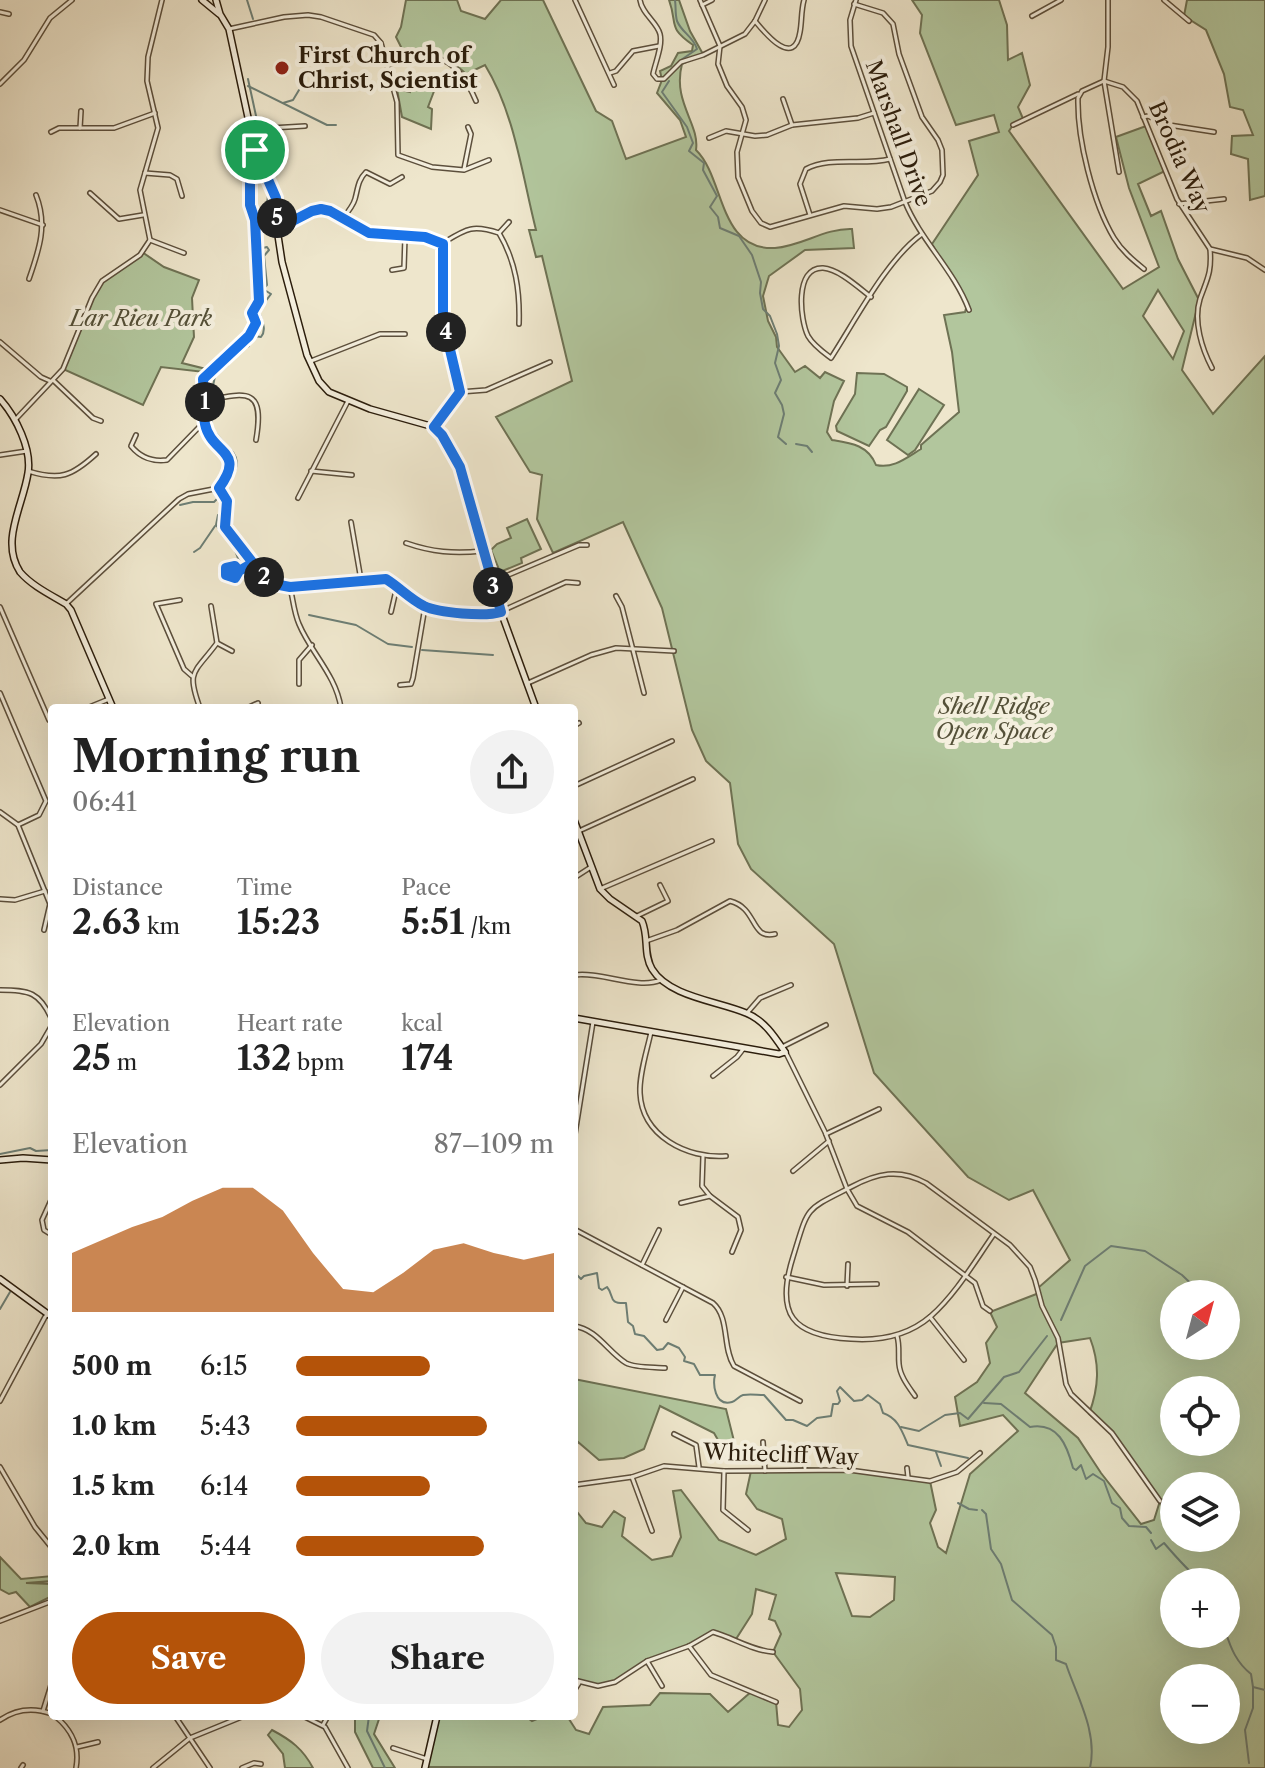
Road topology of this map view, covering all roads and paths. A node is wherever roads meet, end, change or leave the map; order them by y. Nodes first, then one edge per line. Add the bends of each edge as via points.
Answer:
1 (72, 0) edge
2 (162, 0) edge
3 (202, 0) edge
4 (216, 0) edge
5 (575, 0) edge
6 (640, 0) edge
7 (712, 0) edge
8 (765, 0) edge
9 (804, 0) edge
10 (1061, 0) edge
11 (1108, 0) edge
12 (1164, 0) edge
13 (701, 2) edge
14 (855, 2) edge
15 (0, 12) edge
16 (9, 14) dead end
17 (220, 14) junction
18 (1032, 16) dead end
19 (755, 21) junction
20 (1189, 21) dead end
21 (229, 29) junction
22 (659, 46) junction
23 (720, 46) junction
24 (387, 65) junction
25 (610, 73) junction
26 (1104, 81) junction
27 (0, 84) edge
28 (614, 85) dead end
29 (1082, 91) junction
30 (783, 99) dead end
31 (476, 101) dead end
32 (81, 111) dead end
33 (156, 113) junction
34 (874, 113) junction
35 (1143, 117) junction
36 (792, 125) junction
37 (1013, 125) dead end
38 (305, 126) dead end
39 (468, 127) dead end
40 (80, 128) junction
41 (252, 129) junction
42 (51, 132) dead end
43 (1214, 132) dead end
44 (743, 134) junction
45 (709, 138) dead end
46 (255, 150) junction
47 (890, 159) junction
48 (489, 160) dead end
49 (464, 169) junction
50 (1119, 172) dead end
51 (145, 173) junction
52 (402, 177) dead end
53 (90, 193) dead end
54 (36, 195) dead end
55 (182, 196) dead end
56 (1224, 199) dead end
57 (905, 202) junction
58 (1179, 204) junction
59 (0, 210) edge
60 (143, 215) junction
61 (810, 215) junction
62 (343, 218) junction
63 (509, 222) dead end
64 (43, 225) junction
65 (277, 229) junction
66 (499, 233) junction
67 (922, 234) junction
68 (405, 237) junction
69 (150, 240) junction
70 (443, 244) junction
71 (1210, 249) junction
72 (184, 253) dead end
73 (1144, 269) dead end
74 (392, 270) dead end
75 (1265, 270) edge
76 (29, 279) dead end
77 (871, 297) junction
78 (969, 310) dead end
79 (519, 324) dead end
80 (405, 334) dead end
81 (0, 342) edge
82 (311, 361) junction
83 (550, 362) dead end
84 (1212, 368) dead end
85 (53, 381) junction
86 (460, 392) junction
87 (0, 399) edge
88 (205, 401) junction
89 (348, 401) junction
90 (15, 420) junction
91 (101, 421) dead end
92 (204, 422) junction
93 (434, 427) junction
94 (136, 435) dead end
95 (256, 440) dead end
96 (27, 451) junction
97 (96, 454) dead end
98 (0, 455) edge
99 (28, 471) junction
100 (311, 471) junction
101 (352, 475) dead end
102 (219, 488) junction
103 (298, 498) dead end
104 (351, 522) dead end
105 (406, 543) dead end
106 (587, 545) dead end
107 (482, 551) junction
108 (253, 563) junction
109 (239, 571) dead end
110 (361, 580) junction
111 (491, 582) junction
112 (578, 583) dead end
113 (397, 586) junction
114 (290, 587) junction
115 (616, 596) dead end
116 (180, 600) dead end
117 (66, 604) junction
118 (211, 606) dead end
119 (0, 607) edge
120 (425, 607) junction
121 (391, 612) dead end
122 (501, 612) junction
123 (217, 643) junction
124 (312, 645) junction
125 (633, 649) junction
126 (232, 651) dead end
127 (674, 651) dead end
128 (192, 676) junction
129 (528, 683) junction
130 (299, 684) dead end
131 (400, 685) dead end
132 (0, 693) edge
133 (644, 693) dead end
134 (109, 699) junction
135 (97, 704) edge
136 (111, 704) edge
137 (198, 704) edge
138 (340, 704) edge
139 (535, 704) edge
140 (48, 718) edge
141 (672, 741) dead end
142 (693, 779) dead end
143 (578, 784) edge
144 (0, 812) edge
145 (18, 825) junction
146 (579, 831) joint
147 (712, 841) dead end
148 (591, 867) junction
149 (578, 875) edge
150 (660, 885) dead end
151 (600, 889) junction
152 (45, 891) junction
153 (48, 898) edge
154 (0, 899) edge
155 (48, 915) edge
156 (637, 916) junction
157 (44, 930) dead end
158 (775, 934) dead end
159 (646, 941) junction
160 (578, 975) edge
161 (661, 980) junction
162 (791, 985) dead end
163 (0, 990) edge
164 (747, 1013) junction
165 (48, 1015) edge
166 (578, 1019) edge
167 (593, 1022) junction
168 (826, 1025) dead end
169 (48, 1031) edge
170 (651, 1032) junction
171 (744, 1048) junction
172 (784, 1050) junction
173 (713, 1076) dead end
174 (0, 1085) edge
175 (879, 1109) dead end
176 (578, 1115) edge
177 (826, 1134) junction
178 (829, 1141) junction
179 (703, 1156) junction
180 (726, 1156) dead end
181 (0, 1160) edge
182 (48, 1160) edge
183 (793, 1171) dead end
184 (847, 1189) junction
185 (710, 1196) junction
186 (681, 1203) dead end
187 (48, 1207) edge
188 (659, 1230) dead end
189 (578, 1231) edge
190 (48, 1232) edge
191 (994, 1234) junction
192 (732, 1252) dead end
193 (848, 1264) dead end
194 (642, 1265) junction
195 (965, 1276) junction
196 (786, 1277) junction
197 (0, 1279) edge
198 (877, 1284) dead end
199 (847, 1286) junction
200 (683, 1287) junction
201 (990, 1311) dead end
202 (48, 1312) edge
203 (930, 1317) junction
204 (48, 1319) edge
205 (666, 1320) dead end
206 (578, 1327) edge
207 (897, 1336) junction
208 (964, 1360) dead end
209 (665, 1368) dead end
210 (915, 1396) dead end
211 (0, 1401) edge
212 (800, 1401) dead end
213 (674, 1434) dead end
214 (763, 1442) dead end
215 (805, 1452) dead end
216 (980, 1453) dead end
217 (851, 1457) dead end
218 (0, 1467) edge
219 (699, 1467) junction
220 (805, 1468) junction
221 (907, 1468) dead end
222 (849, 1470) junction
223 (724, 1471) junction
224 (765, 1471) junction
225 (632, 1477) junction
226 (908, 1477) junction
227 (578, 1484) edge
228 (1160, 1501) dead end
229 (748, 1530) dead end
230 (652, 1531) dead end
231 (48, 1543) edge
232 (48, 1603) edge
233 (0, 1621) edge
234 (689, 1646) junction
235 (773, 1652) dead end
236 (647, 1661) junction
237 (579, 1683) edge
238 (662, 1686) dead end
239 (48, 1695) edge
240 (776, 1702) dead end
241 (43, 1711) junction
242 (48, 1713) edge
243 (0, 1720) edge
244 (60, 1720) edge
245 (178, 1720) edge
246 (234, 1720) edge
247 (312, 1720) edge
248 (326, 1720) edge
249 (436, 1720) edge
250 (323, 1725) junction
251 (190, 1738) junction
252 (98, 1742) dead end
253 (77, 1747) junction
254 (393, 1748) dead end
255 (427, 1759) junction
256 (261, 1764) dead end
257 (76, 1768) edge
258 (153, 1768) edge
259 (210, 1768) edge
260 (242, 1768) edge
261 (348, 1768) edge
262 (425, 1768) edge

1 - 27 street via 50,18 24,60
2 - 33 street via 148,57 147,81
3 - 17 street
4 - 17 street
5 - 25 street
6 - 22 street via 660,32
7 - 13 street
8 - 19 street
9 - 19 street via 800,35 793,46 775,43
10 - 18 street
11 - 26 street
12 - 20 street
13 - 23 street
14 - 34 street, Marshall Drive via 851,46
14 - 57 street via 883,13 893,24 922,117 942,151 940,182
15 - 16 street
17 - 21 street
19 - 23 street via 745,34
21 - 24 street via 284,17 321,17 374,35
21 - 41 street
22 - 23 street via 653,74 657,79
22 - 25 street via 633,51
23 - 44 street via 718,64 742,107
24 - 31 street via 412,57 442,59 465,77
24 - 49 street via 399,118 398,155 432,167
25 - 28 street
26 - 29 street
26 - 35 street, Brodia Way via 1128,90
26 - 50 street
29 - 37 street
29 - 73 street via 1077,101 1095,193 1115,239
30 - 36 street
32 - 40 street
33 - 40 street via 114,128
33 - 51 street via 158,128
34 - 36 street
34 - 47 street, Marshall Drive
35 - 43 street
35 - 58 street, Brodia Way
36 - 44 street via 767,135
38 - 41 street
39 - 49 street
40 - 42 street
41 - 46 street
44 - 45 street via 726,131
44 - 61 street via 738,177 761,223 779,226
46 - 65 street via 276,198
46 - 88 street via 250,205 255,220 256,323 249,336 205,375
47 - 57 street, Marshall Drive
47 - 61 street via 806,169 800,184
48 - 49 street
51 - 55 street via 177,179
51 - 60 street via 140,190
52 - 62 street via 390,184 363,174 355,203
53 - 60 street via 119,219
54 - 64 street
56 - 58 street
57 - 61 street via 877,209 844,206
57 - 67 street, Marshall Drive
58 - 71 street, Brodia Way
59 - 64 street
60 - 69 street
62 - 65 street via 312,211
62 - 68 street via 369,233
63 - 66 street
64 - 76 street
65 - 82 street
66 - 70 street via 478,226
66 - 79 street via 511,255 520,297
67 - 77 street via 908,244
67 - 78 street, Marshall Drive
68 - 70 street
68 - 74 street via 404,268
69 - 72 street
69 - 85 street via 140,255 102,281
70 - 86 street via 443,320
71 - 75 street via 1247,258
71 - 84 street via 1210,279 1198,311 1202,349
77 - 77 street via 834,272 810,272 804,280 808,336 831,358
80 - 82 street via 380,334
81 - 85 street
82 - 89 street via 329,392
83 - 86 street via 486,390
85 - 90 street
85 - 91 street
86 - 93 street
87 - 90 street
88 - 92 street
88 - 95 street via 236,395 254,400
89 - 93 street
89 - 100 street
90 - 96 street
92 - 94 street via 167,460 138,453 131,446
92 - 102 street via 231,464
93 - 107 street via 460,467
96 - 98 street
96 - 99 street
97 - 99 street via 65,475 50,478
99 - 117 street via 10,530 12,557 20,572
100 - 101 street
100 - 103 street
102 - 108 street via 227,501 225,527
102 - 117 street via 179,499
104 - 110 street
105 - 107 street via 428,551
106 - 111 street
107 - 111 street
108 - 109 street
108 - 114 street via 269,583
110 - 113 street via 380,578
110 - 114 street
111 - 122 street
112 - 122 street via 566,582
113 - 120 street
113 - 121 street
114 - 124 street via 299,625
115 - 125 street
116 - 128 street via 156,604 184,669
117 - 134 street
118 - 123 street
119 - 140 street
120 - 122 street
120 - 131 street via 413,678 411,684
122 - 129 street
123 - 126 street
123 - 128 street
124 - 130 street via 299,660
124 - 138 street
125 - 127 street
125 - 129 street via 591,655
125 - 133 street
128 - 137 street
129 - 139 street
132 - 145 street via 46,801 39,815
134 - 135 street
134 - 136 street
141 - 143 street
142 - 146 street
144 - 145 street
145 - 152 street
146 - 148 street
147 - 151 street
148 - 149 street
148 - 151 street
150 - 156 street via 668,901
151 - 156 street
152 - 153 street
152 - 154 street
155 - 157 street
156 - 159 street
158 - 159 street via 761,934 746,908 730,901
159 - 161 street via 647,960
160 - 161 street
161 - 164 street via 707,1002
162 - 164 street via 760,998
163 - 165 street via 31,993
164 - 172 street
166 - 167 street
167 - 170 street
167 - 176 street
168 - 172 street
169 - 174 street
170 - 171 street
170 - 179 street via 639,1090 653,1131
171 - 172 street via 779,1054
171 - 173 street
172 - 177 street
175 - 177 street
177 - 178 street
178 - 183 street
178 - 184 street
179 - 180 street
179 - 185 street via 702,1186
181 - 182 street
184 - 191 street via 893,1172 913,1175
184 - 195 street via 866,1213 908,1232
184 - 196 street via 809,1210
185 - 186 street
185 - 192 street via 738,1217 741,1230
187 - 190 street via 42,1220
188 - 194 street
189 - 194 street
191 - 195 street
191 - 228 street via 1030,1267 1058,1338 1071,1394 1112,1433
193 - 199 street
194 - 200 street
195 - 201 street via 975,1283
195 - 203 street
196 - 199 street
196 - 207 street via 789,1312 809,1333 875,1340
197 - 202 street
198 - 199 street
200 - 205 street
200 - 212 street via 720,1309 734,1366
203 - 207 street
203 - 208 street
204 - 211 street
206 - 209 street via 628,1364
207 - 210 street via 899,1365
213 - 219 street via 696,1445
214 - 224 street
215 - 220 street
216 - 226 street, Whitecliff Way via 957,1472 930,1481
217 - 222 street
218 - 231 street
219 - 223 street, Whitecliff Way
219 - 225 street, Whitecliff Way via 664,1466
220 - 222 street, Whitecliff Way
220 - 224 street, Whitecliff Way
221 - 226 street
222 - 226 street, Whitecliff Way
223 - 224 street, Whitecliff Way
223 - 229 street via 723,1510
225 - 227 street, Whitecliff Way
225 - 230 street
232 - 233 street
234 - 235 street via 713,1632 754,1650
234 - 236 street
234 - 240 street via 711,1675
236 - 237 street via 615,1682
236 - 238 street
239 - 241 street
241 - 242 street
241 - 243 street via 12,1711
244 - 253 street
245 - 251 street
246 - 251 street
247 - 250 street
248 - 250 street
249 - 255 street
250 - 261 street
251 - 258 street
251 - 259 street
252 - 253 street
253 - 257 street
254 - 255 street
255 - 262 street
256 - 260 street

